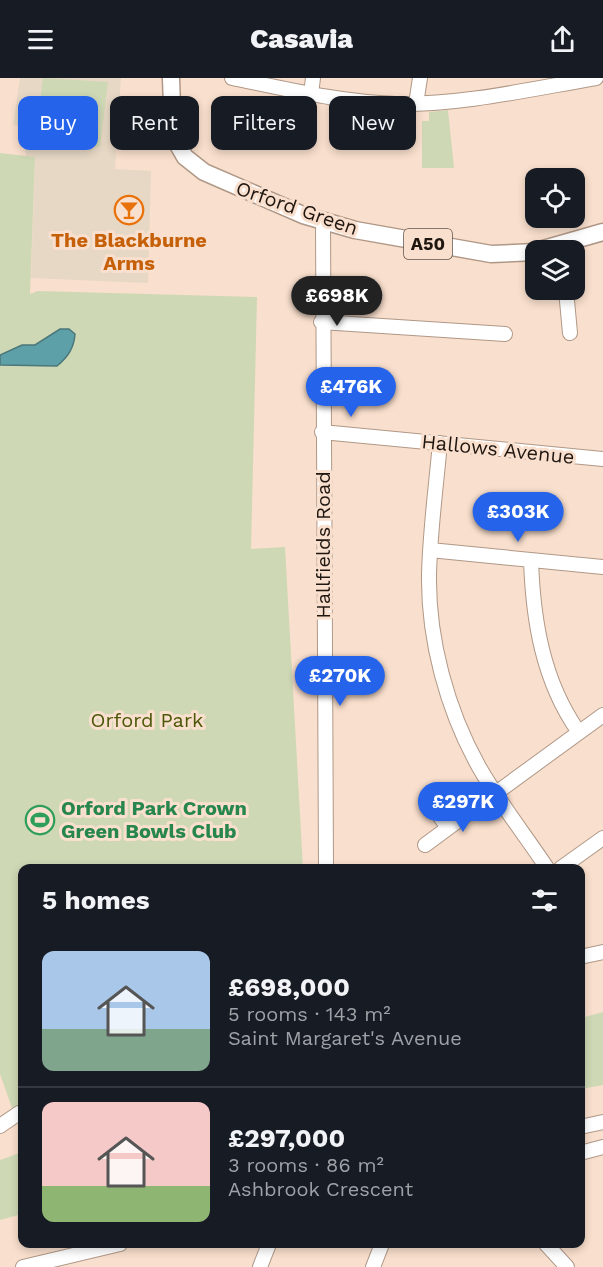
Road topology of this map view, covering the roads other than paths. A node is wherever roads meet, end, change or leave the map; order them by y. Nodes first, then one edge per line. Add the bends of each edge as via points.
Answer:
1 (171, 78) edge
2 (232, 78) edge
3 (314, 78) edge
4 (420, 78) edge
5 (596, 78) edge
6 (519, 84) edge
7 (311, 94) junction
8 (329, 97) edge
9 (416, 104) joint
10 (323, 222) junction
11 (603, 232) edge
12 (583, 240) edge
13 (525, 252) edge
14 (567, 300) edge
15 (321, 322) junction
16 (570, 333) dead end
17 (505, 334) dead end
18 (322, 432) junction
19 (440, 443) junction
20 (603, 459) edge
21 (430, 550) junction
22 (531, 560) junction
23 (603, 567) edge
24 (603, 714) edge
25 (578, 731) junction
26 (496, 793) junction
27 (434, 808) dead end
28 (448, 828) junction
29 (603, 838) edge
30 (425, 845) dead end
31 (326, 864) edge
32 (544, 864) edge
33 (567, 864) edge
34 (603, 952) edge
35 (585, 956) edge
36 (18, 1114) edge
37 (603, 1122) edge
38 (0, 1126) edge
39 (585, 1126) edge
40 (603, 1147) edge
41 (585, 1152) edge
42 (103, 1248) edge
43 (267, 1248) edge
44 (380, 1248) edge
45 (549, 1248) edge
46 (562, 1265) edge
47 (23, 1267) edge
48 (260, 1267) edge
49 (373, 1267) edge

1 - 10 main road, Orford Green / A50 via 172,126 185,157 204,172
2 - 7 street
3 - 7 street
4 - 9 street
5 - 6 street
6 - 9 street
7 - 8 street
10 - 13 main road, Orford Green / A50 via 463,250
10 - 15 street, Hallfields Road
11 - 12 main road
14 - 16 street
15 - 17 street
15 - 18 street, Hallfields Road
18 - 19 street, Hallows Avenue
18 - 31 street, Hallfields Road
19 - 20 street, Hallows Avenue
19 - 21 street
21 - 22 street
21 - 26 street via 430,602 443,675 466,740
22 - 23 street
22 - 25 street via 547,672 564,711
24 - 25 street
25 - 26 street
26 - 28 street
26 - 32 street
27 - 28 street
28 - 30 street
29 - 33 street
34 - 35 street
36 - 38 street
37 - 39 street
40 - 41 street
42 - 47 street
43 - 48 street
44 - 49 street
45 - 46 street

